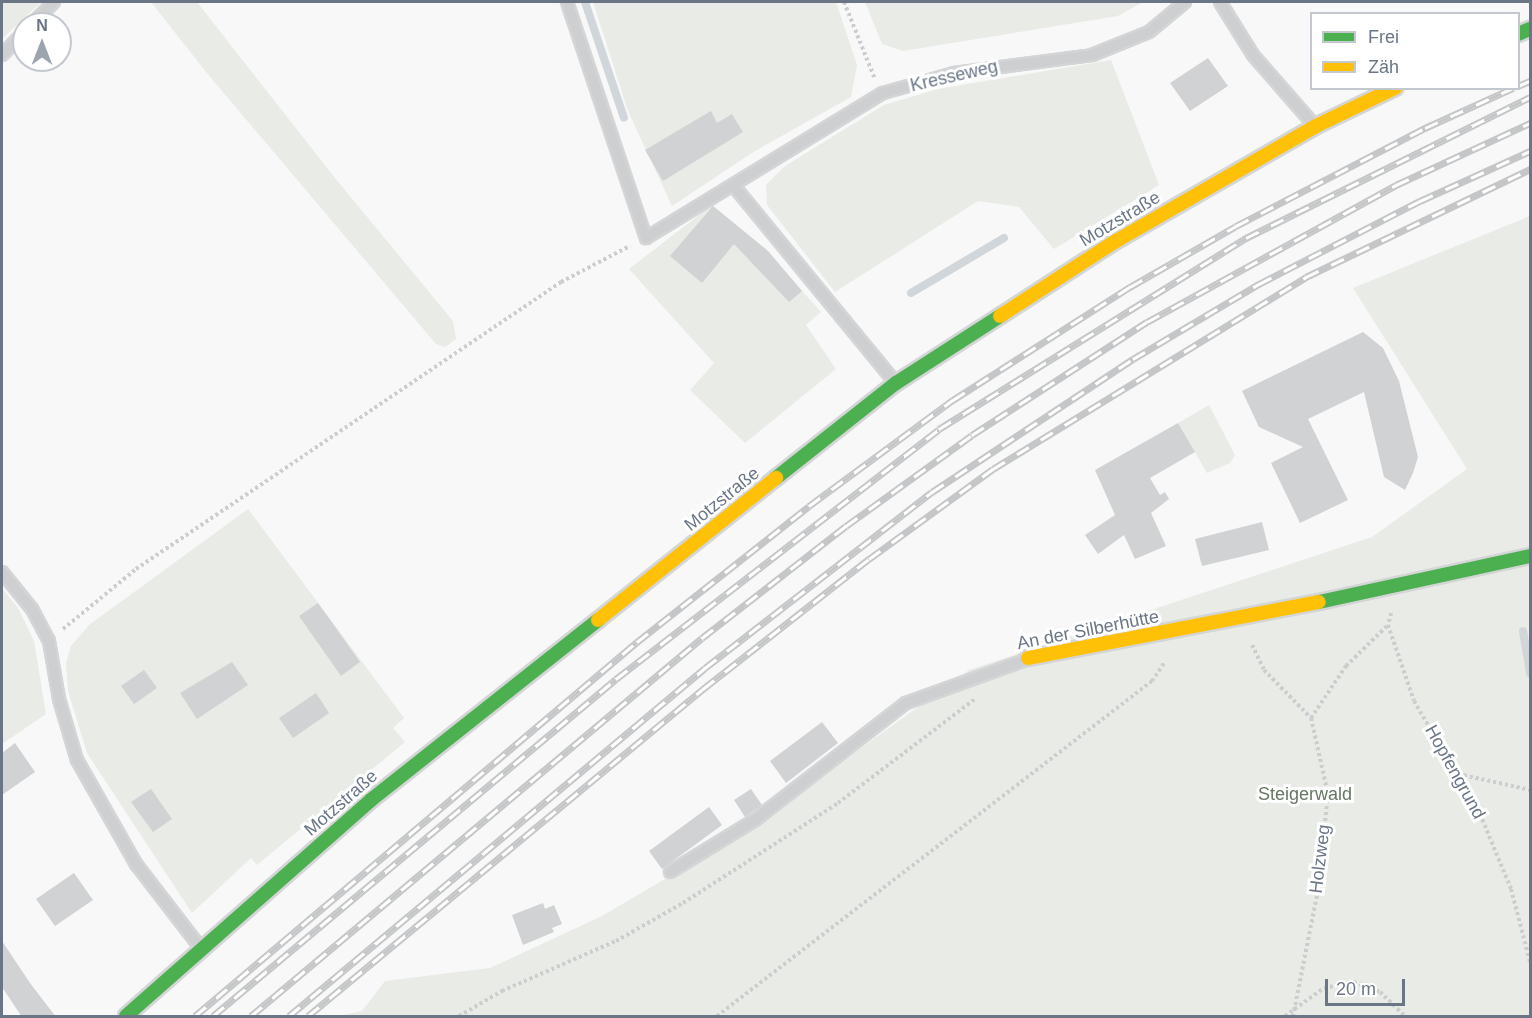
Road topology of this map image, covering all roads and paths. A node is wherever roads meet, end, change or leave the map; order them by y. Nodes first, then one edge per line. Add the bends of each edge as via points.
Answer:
1 (567, 2) edge
2 (843, 2) edge
3 (1185, 2) edge
4 (1220, 2) edge
5 (1391, 90) edge
6 (883, 93) junction
7 (1316, 126) junction
8 (734, 186) junction
9 (646, 238) junction
10 (896, 383) junction
11 (1530, 556) edge
12 (2, 572) edge
13 (1398, 583) junction
14 (1239, 619) junction
15 (1388, 625) junction
16 (1187, 629) junction
17 (49, 641) junction
18 (1028, 658) joint
19 (984, 693) dead end
20 (1311, 718) junction
21 (1458, 774) junction
22 (1530, 790) edge
23 (670, 872) dead end
24 (202, 950) junction
25 (1530, 962) edge
26 (1296, 1006) junction
27 (126, 1017) edge
28 (459, 1017) edge
29 (717, 1017) edge
30 (1286, 1017) edge
31 (1293, 1017) edge
32 (1405, 1017) edge

1 - 9 lane
2 - 6 path via 864,58
3 - 6 lane, Kresseweg via 1149,32 1092,55 964,71
4 - 7 lane via 1253,55
5 - 7 street, Motzstraße
6 - 8 lane, Kresseweg
7 - 10 street, Motzstraße via 1116,241
8 - 9 lane, Kresseweg
8 - 10 lane
9 - 17 path via 561,282 136,568
10 - 24 street, Motzstraße via 371,800
11 - 13 street, An der Silberhütte
12 - 17 lane via 32,609
13 - 14 street, An der Silberhütte
13 - 15 path
14 - 16 street, An der Silberhütte
14 - 20 path via 1264,670
15 - 20 path via 1346,666
15 - 21 path, Hopfengrund via 1414,701
16 - 18 street, An der Silberhütte
16 - 29 path via 1152,681
17 - 24 lane via 59,699 77,760 136,864
18 - 23 lane, An der Silberhütte via 906,703 754,820
19 - 28 path via 838,803 683,903 616,941 502,991
20 - 26 path, Holzweg via 1328,794 1318,890
21 - 22 path
21 - 25 path, Hopfengrund via 1511,889
24 - 27 street, Motzstraße
26 - 30 path
26 - 31 path, Holzweg
26 - 32 path via 1324,988 1354,982 1380,992

